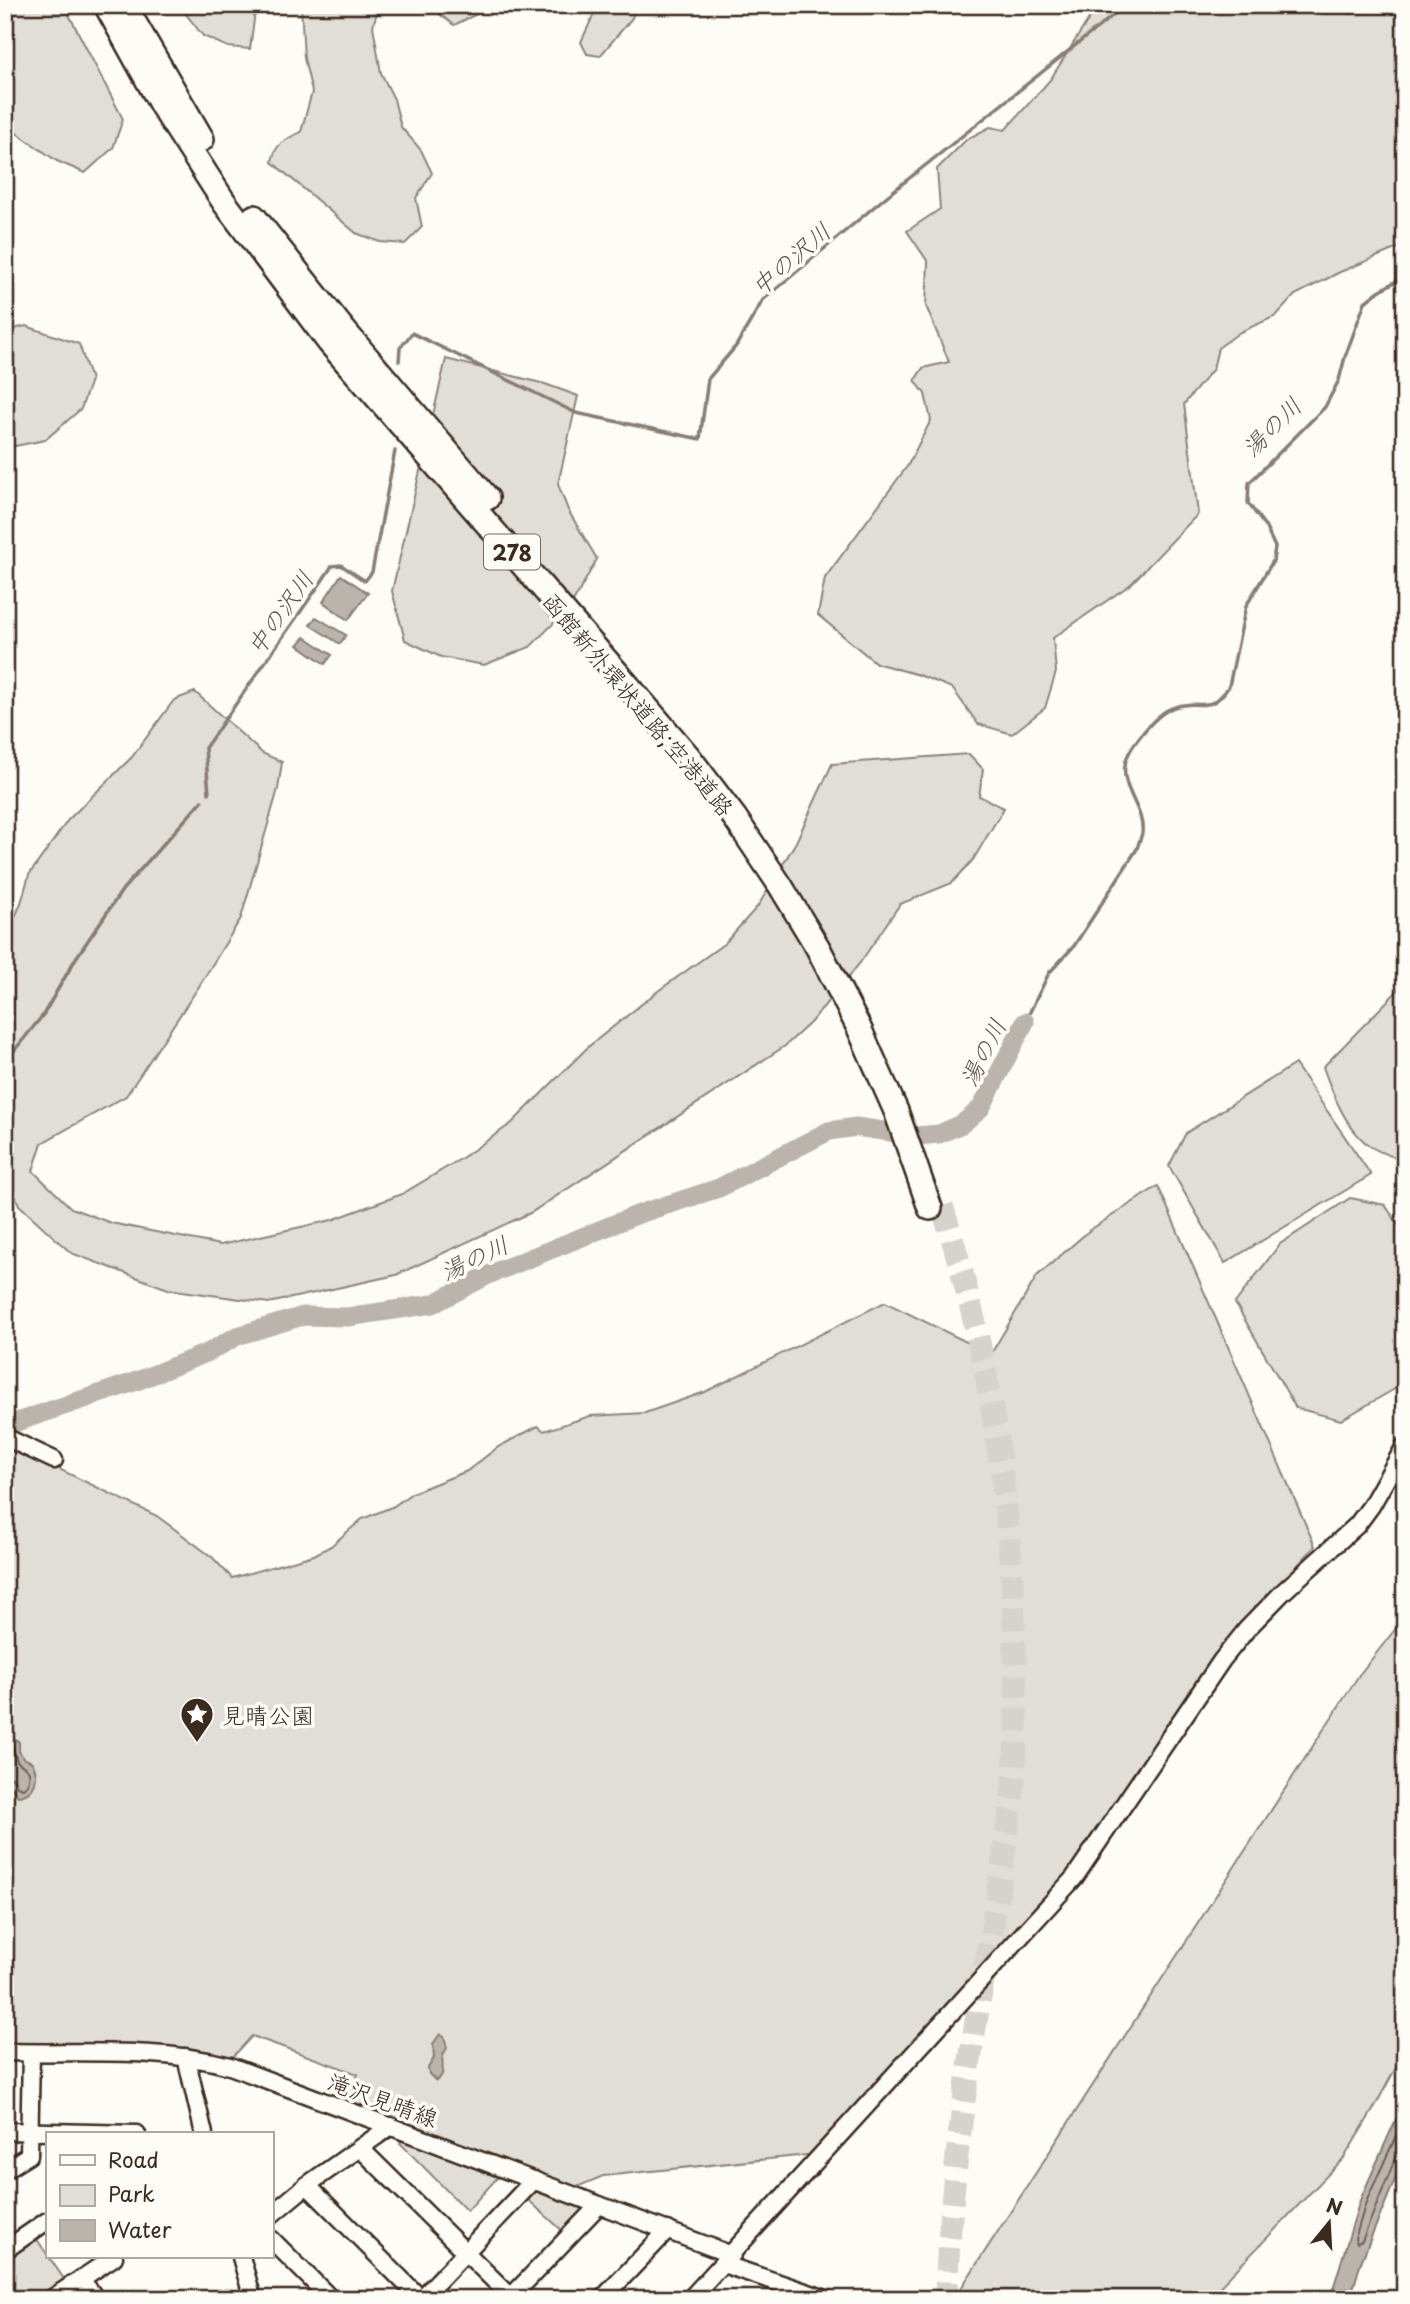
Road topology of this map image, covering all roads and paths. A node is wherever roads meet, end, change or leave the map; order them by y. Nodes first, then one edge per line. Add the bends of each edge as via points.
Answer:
1 (106, 5) edge
2 (124, 5) edge
3 (901, 1110) junction
4 (936, 1207) tunnel mouth
5 (11, 1439) edge
6 (1405, 1446) edge
7 (54, 1460) dead end
8 (5, 2052) edge
9 (31, 2053) junction
10 (186, 2057) junction
11 (391, 2126) junction
12 (5, 2131) edge
13 (29, 2132) junction
14 (46, 2132) edge
15 (204, 2132) edge
16 (360, 2148) junction
17 (5, 2170) edge
18 (534, 2180) junction
19 (307, 2185) junction
20 (599, 2205) junction
21 (273, 2212) edge
22 (46, 2222) edge
23 (668, 2230) junction
24 (273, 2241) edge
25 (5, 2250) edge
26 (465, 2253) junction
27 (113, 2258) edge
28 (241, 2258) edge
29 (727, 2259) junction
30 (82, 2279) junction
31 (786, 2293) edge
32 (249, 2297) edge
33 (512, 2298) edge
34 (51, 2299) edge
35 (96, 2299) edge
36 (331, 2299) edge
37 (421, 2299) edge
38 (602, 2299) edge
39 (690, 2299) edge
40 (826, 2299) edge

1 - 3 highway, 函館新外環状道路;空港道路 / 278 via 162,106 225,202 329,342 618,674 735,818 818,948
2 - 3 highway, 函館新外環状道路;空港道路 / 278 via 244,204 743,813 826,944 868,1024
3 - 4 highway, 函館新外環状道路;空港道路 / 278
5 - 7 street
6 - 29 street via 1357,1525 1275,1601 1222,1660 1074,1878
8 - 9 street, 滝沢見晴線
9 - 10 street, 滝沢見晴線
9 - 13 street
10 - 11 street, 滝沢見晴線 via 230,2066
10 - 15 street
11 - 16 street
11 - 18 street, 滝沢見晴線
12 - 13 street
13 - 14 street
13 - 17 street via 29,2155
16 - 19 street
16 - 26 street
18 - 20 street, 滝沢見晴線
18 - 26 street
19 - 21 street
19 - 37 street
20 - 23 street, 滝沢見晴線
20 - 33 street
22 - 25 street
23 - 29 street, 滝沢見晴線
23 - 38 street
24 - 36 street
26 - 33 street
26 - 37 street
27 - 30 street
28 - 32 street
29 - 31 street, 滝沢見晴線
29 - 39 street
30 - 34 street
30 - 35 street
31 - 40 street, 滝沢見晴線

